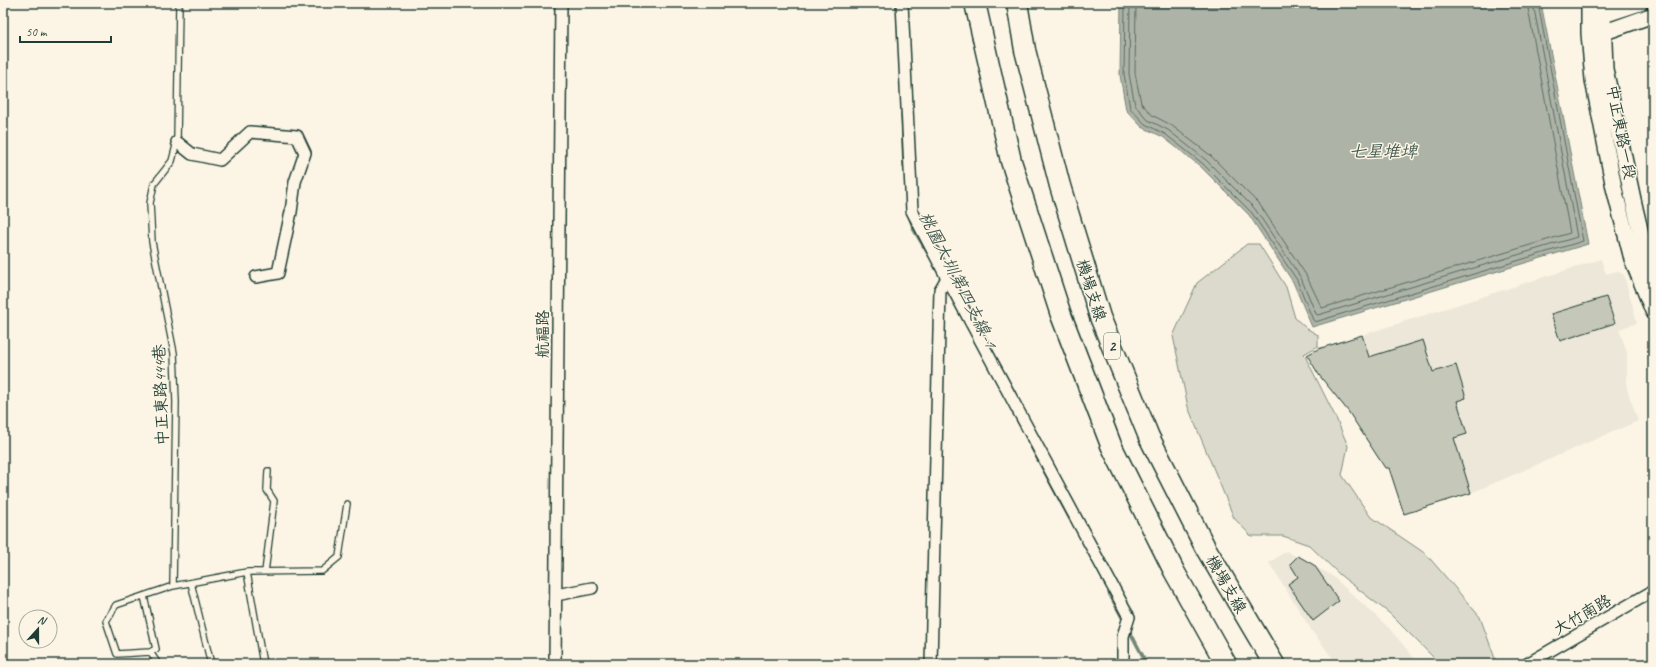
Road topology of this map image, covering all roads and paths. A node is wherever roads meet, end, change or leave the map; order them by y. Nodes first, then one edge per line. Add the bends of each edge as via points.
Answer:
1 (179, 3) edge
2 (561, 3) edge
3 (902, 3) edge
4 (975, 3) edge
5 (1016, 3) edge
6 (1589, 3) edge
7 (1640, 3) edge
8 (1653, 15) edge
9 (1596, 18) edge
10 (1605, 32) junction
11 (177, 142) junction
12 (1653, 275) edge
13 (256, 277) dead end
14 (947, 278) junction
15 (1653, 311) edge
16 (268, 471) dead end
17 (348, 504) dead end
18 (247, 572) junction
19 (265, 572) junction
20 (191, 583) junction
21 (173, 586) junction
22 (592, 588) dead end
23 (1653, 591) edge
24 (556, 595) junction
25 (144, 596) junction
26 (150, 652) junction
27 (158, 664) edge
28 (211, 664) edge
29 (263, 664) edge
30 (555, 664) edge
31 (932, 664) edge
32 (1123, 664) edge
33 (1226, 664) edge
34 (1274, 664) edge
35 (1527, 664) edge

1 - 11 lane, 中正東路444巷
2 - 24 street, 航福路
3 - 14 street via 912,211
4 - 33 highway via 1011,161 1064,322 1111,445 1174,571
5 - 34 highway, 機場支線 / 2 via 1025,50 1060,186 1100,317 1149,437 1205,547
6 - 9 main road, 中正東路一段
7 - 9 main road
8 - 10 main road
9 - 10 main road, 中正東路一段
9 - 15 main road, 中正東路一段 via 1593,80 1614,188 1632,259
10 - 12 main road, 中正東路一段 via 1605,69 1634,204
11 - 13 street via 192,154 220,160 250,132 297,136 305,153 295,182 278,273
11 - 21 lane, 中正東路444巷 via 172,161 154,184 150,203 152,242 174,353 176,402
14 - 31 street via 940,290
14 - 32 street via 1129,617 1123,636
16 - 19 lane via 266,490 274,500
17 - 19 lane via 339,557 322,571
18 - 19 lane
18 - 20 lane
18 - 29 lane
20 - 21 lane
20 - 28 lane
21 - 25 lane
22 - 24 street
23 - 35 street, 大竹南路
24 - 30 street, 航福路
25 - 26 lane via 156,649
25 - 26 lane via 116,605 106,621 116,654
26 - 27 lane

